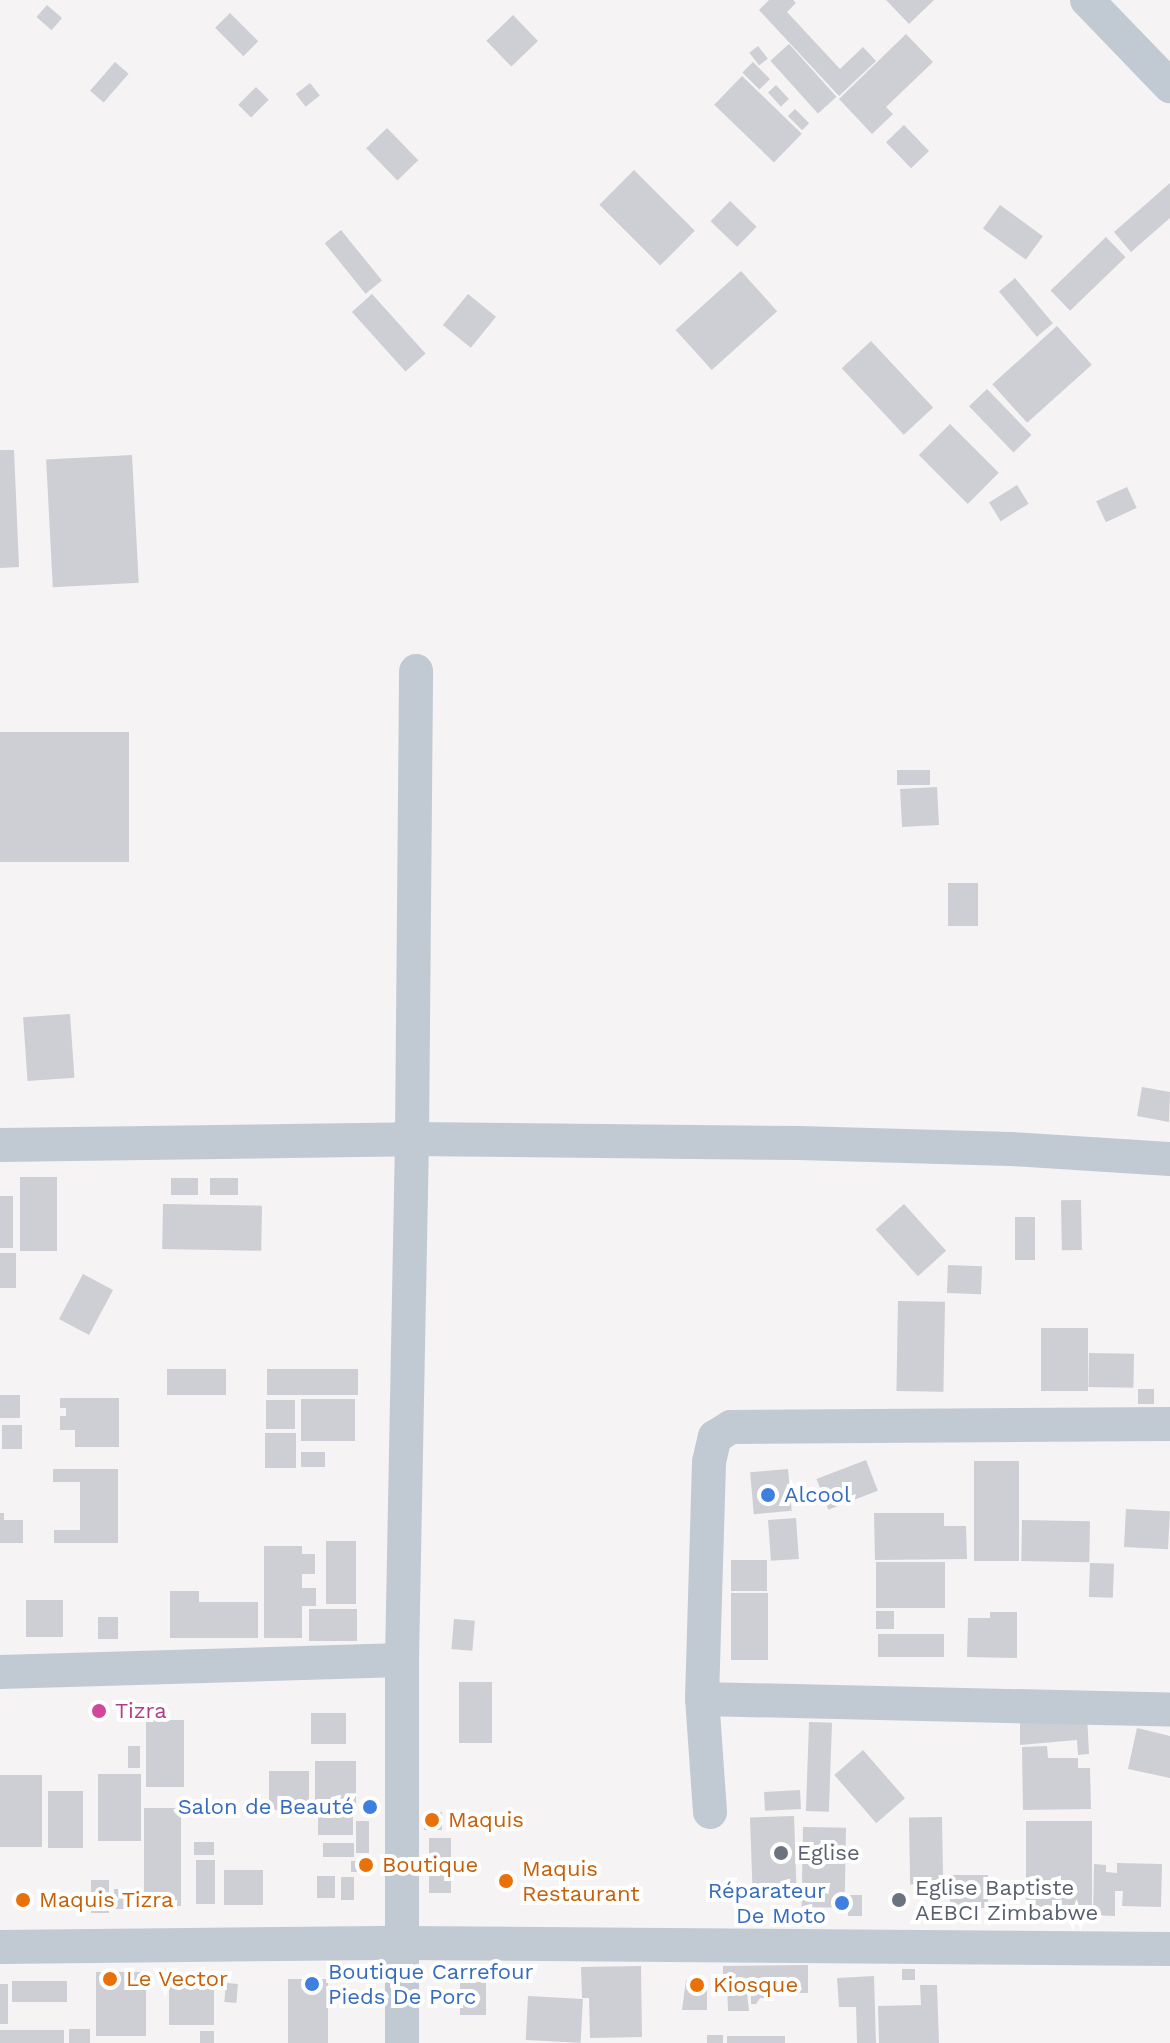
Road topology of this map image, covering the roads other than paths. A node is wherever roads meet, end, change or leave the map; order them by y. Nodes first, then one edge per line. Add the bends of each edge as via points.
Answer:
1 (1107, 7) edge
2 (1170, 86) edge
3 (416, 671) dead end
4 (412, 1139) junction
5 (0, 1145) edge
6 (1170, 1159) edge
7 (1170, 1424) edge
8 (402, 1660) junction
9 (0, 1672) edge
10 (702, 1699) junction
11 (1170, 1710) edge
12 (710, 1812) dead end
13 (404, 1943) junction
14 (0, 1947) edge
15 (1170, 1949) edge
16 (402, 2043) edge

1 - 2 street
3 - 4 street
4 - 5 street
4 - 6 street via 799,1143
4 - 8 street
7 - 10 street via 731,1427 715,1437 709,1462
8 - 9 street
8 - 13 street
10 - 11 street
10 - 12 street
13 - 14 street
13 - 15 street
13 - 16 street

